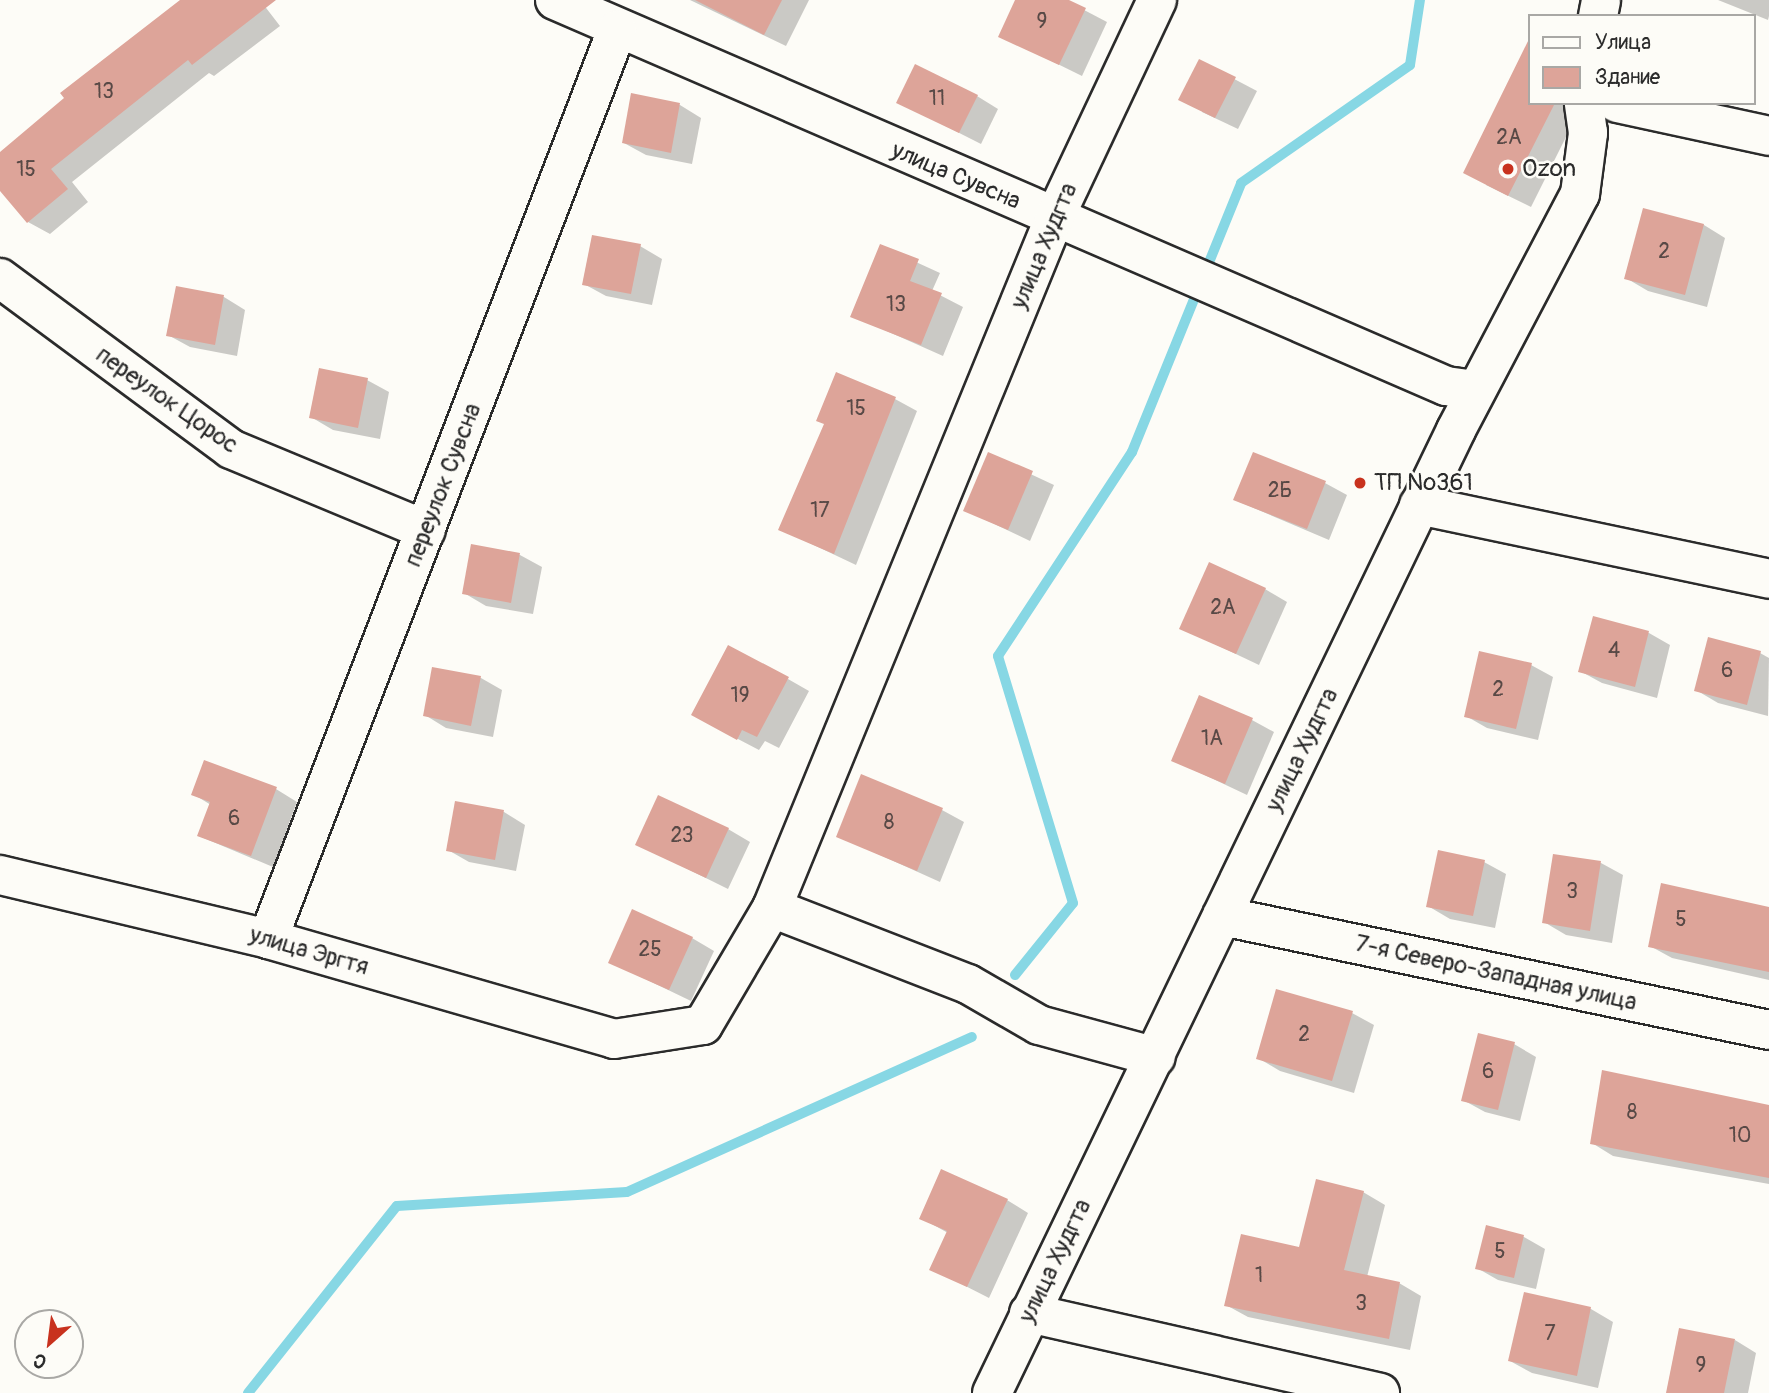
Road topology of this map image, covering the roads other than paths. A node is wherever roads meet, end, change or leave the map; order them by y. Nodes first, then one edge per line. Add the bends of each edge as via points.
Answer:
1 (555, 0) edge
2 (1157, 0) edge
3 (618, 30) junction
4 (1584, 105) edge
5 (1627, 105) edge
6 (1769, 136) edge
7 (1054, 219) junction
8 (0, 278) edge
9 (1476, 390) junction
10 (1419, 505) junction
11 (426, 530) junction
12 (1769, 579) edge
13 (0, 875) edge
14 (772, 908) junction
15 (1222, 916) junction
16 (268, 939) junction
17 (1769, 1030) edge
18 (614, 1039) joint
19 (1156, 1057) junction
20 (1029, 1312) junction
21 (992, 1393) edge
22 (1380, 1393) edge

1 - 3 street, улица Сувсна
2 - 7 street, улица Худгта
3 - 7 street, улица Сувсна
3 - 11 street, переулок Сувсна
4 - 9 street, улица Худгта via 1588,133 1580,194
5 - 6 street
7 - 9 street, улица Сувсна via 1446,386
7 - 14 street, улица Худгта
8 - 11 street, переулок Цорос via 231,449
9 - 10 street, улица Худгта
10 - 12 street
10 - 15 street, улица Худгта
11 - 16 street, переулок Сувсна
13 - 16 street, улица Эргтя
14 - 18 street, улица Худгта via 703,1025
14 - 19 street via 968,984 1039,1025
15 - 17 street, 7-я Северо-Западная улица
15 - 19 street, улица Худгта
16 - 18 street, улица Эргтя
19 - 20 street, улица Худгта
20 - 21 street, улица Худгта
20 - 22 street

